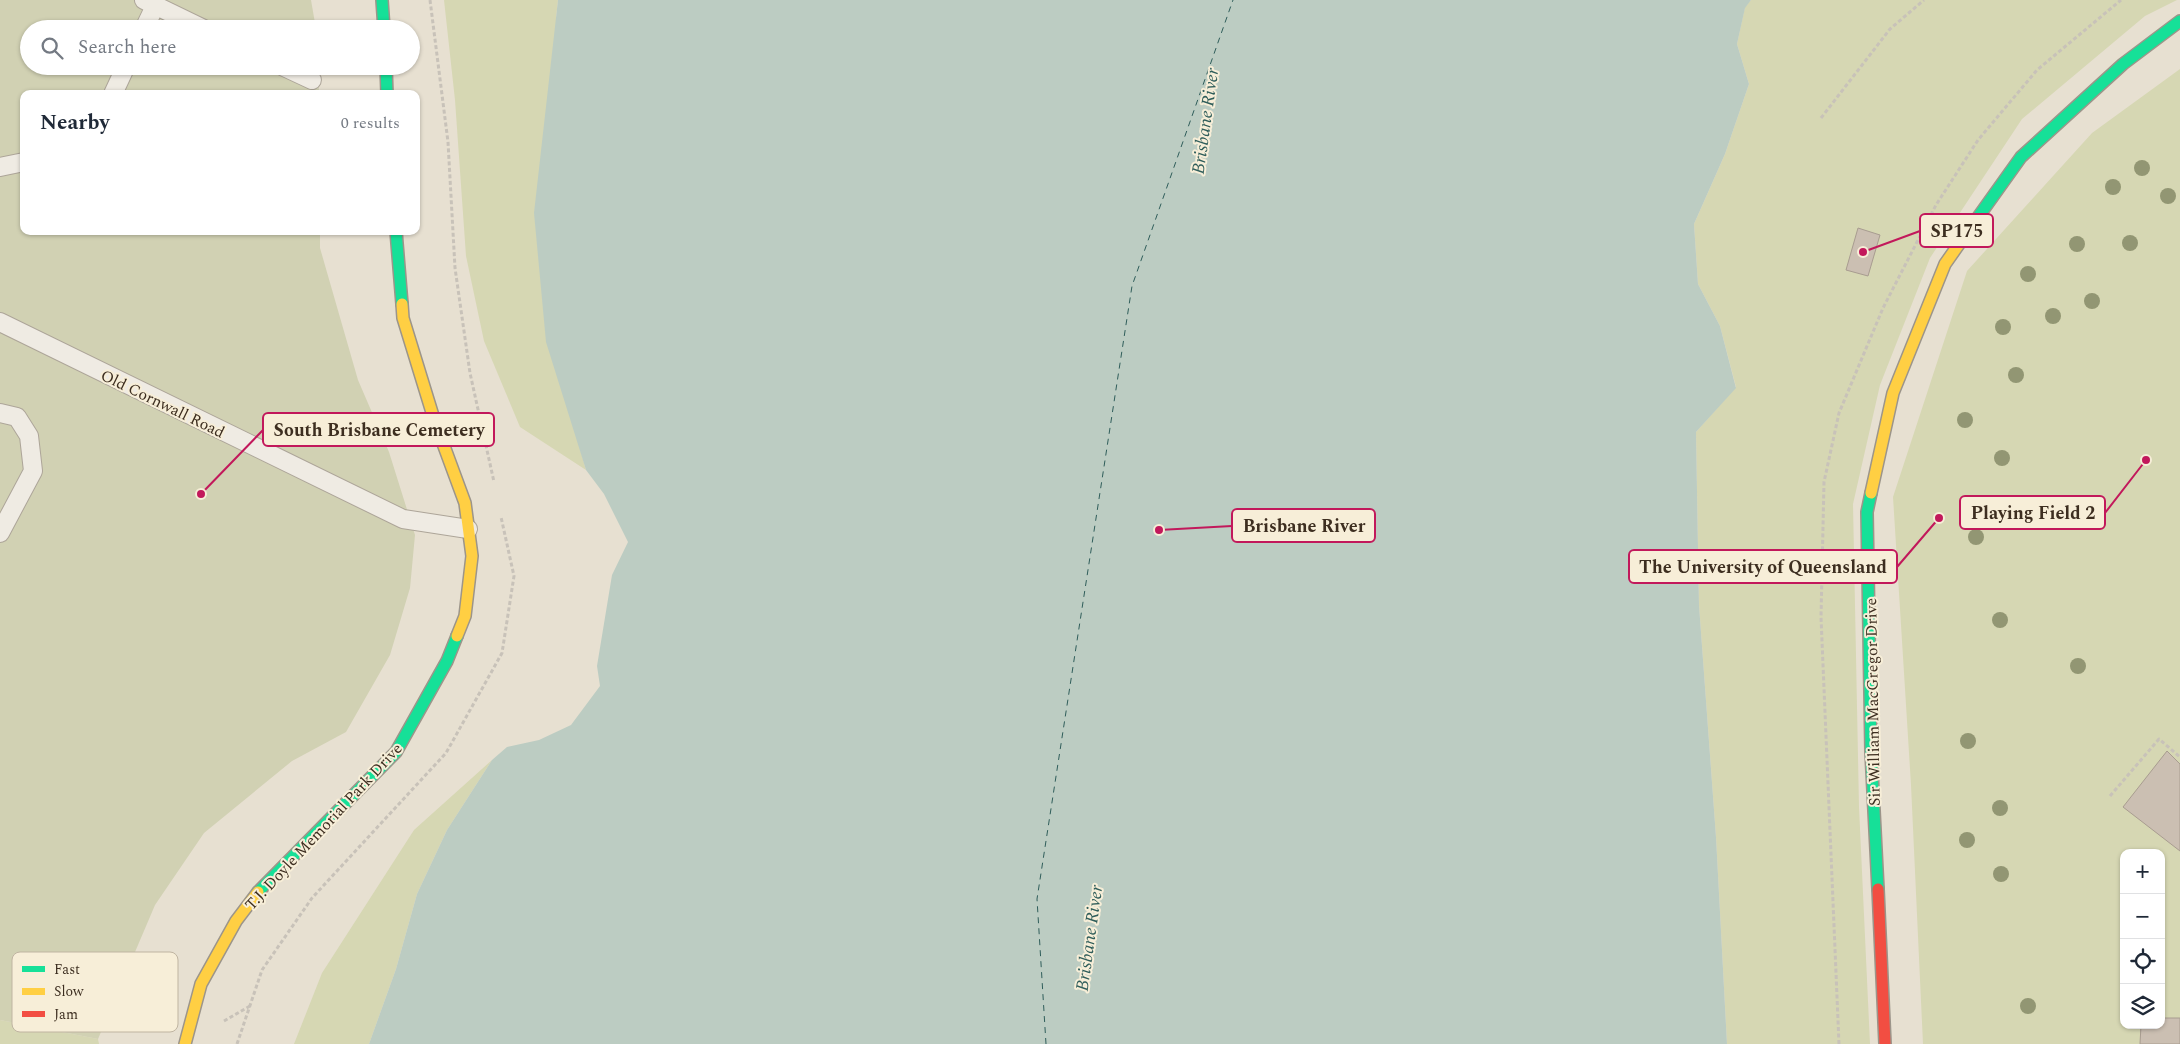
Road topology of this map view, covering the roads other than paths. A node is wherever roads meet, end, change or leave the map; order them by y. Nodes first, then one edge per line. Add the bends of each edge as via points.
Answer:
1 (382, 0) edge
2 (150, 3) edge
3 (146, 20) edge
4 (185, 20) edge
5 (383, 20) edge
6 (2180, 21) edge
7 (122, 75) edge
8 (301, 75) edge
9 (387, 75) edge
10 (312, 80) dead end
11 (115, 90) edge
12 (388, 90) edge
13 (20, 163) edge
14 (0, 167) edge
15 (396, 235) edge
16 (0, 322) edge
17 (0, 413) edge
18 (468, 529) junction
19 (0, 533) edge
20 (185, 1044) edge
21 (1885, 1044) edge

1 - 5 street
2 - 3 lane
2 - 4 lane
6 - 21 street, Sir William MacGregor Drive via 2123,64 2021,157 1945,264 1893,394 1867,512 1872,752
7 - 11 lane
8 - 10 lane
9 - 12 street
13 - 14 lane
15 - 18 street, T.J. Doyle Memorial Park Drive via 403,318 434,419 465,503
16 - 18 lane, Old Cornwall Road via 403,519
17 - 19 lane via 17,417 28,436 32,471
18 - 20 street, T.J. Doyle Memorial Park Drive via 472,556 465,616 447,661 396,752 264,885 236,921 201,984

